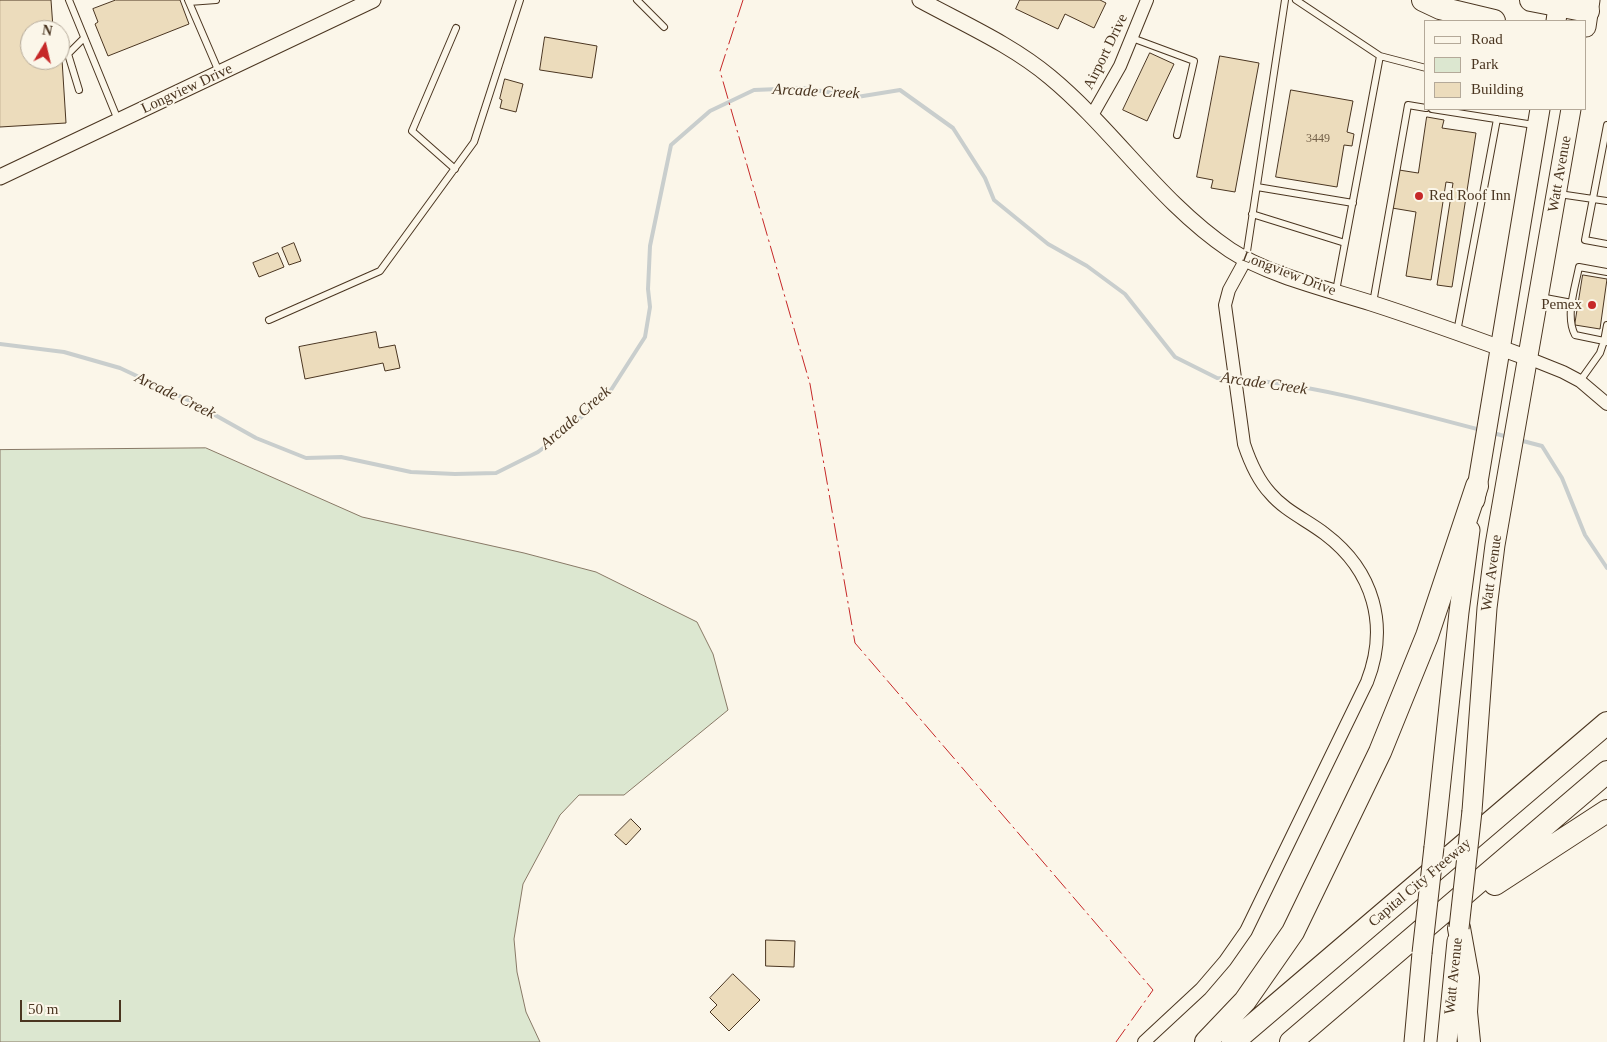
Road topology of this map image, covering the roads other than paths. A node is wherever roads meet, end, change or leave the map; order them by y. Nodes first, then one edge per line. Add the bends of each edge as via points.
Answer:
1 (69, 0) edge
2 (216, 0) edge
3 (373, 0) edge
4 (520, 0) edge
5 (637, 0) edge
6 (920, 0) edge
7 (1147, 0) edge
8 (1284, 0) edge
9 (1296, 0) edge
10 (1422, 0) edge
11 (1531, 0) edge
12 (188, 1) edge
13 (1558, 8) edge
14 (1588, 12) edge
15 (1490, 20) edge
16 (664, 27) dead end
17 (456, 28) dead end
18 (84, 38) junction
19 (1132, 38) junction
20 (1380, 56) junction
21 (1424, 67) edge
22 (220, 73) junction
23 (79, 90) dead end
24 (1424, 108) edge
25 (1438, 110) edge
26 (1571, 110) edge
27 (1091, 116) junction
28 (1539, 117) edge
29 (1497, 119) junction
30 (119, 121) junction
31 (1607, 125) edge
32 (1177, 135) dead end
33 (455, 168) junction
34 (0, 177) edge
35 (1256, 187) junction
36 (1556, 193) junction
37 (1592, 200) junction
38 (1607, 202) edge
39 (1353, 203) junction
40 (1252, 214) junction
41 (1345, 243) junction
42 (1607, 244) edge
43 (1246, 259) junction
44 (1607, 272) edge
45 (1336, 292) junction
46 (1539, 296) junction
47 (1572, 303) junction
48 (1373, 304) junction
49 (269, 320) dead end
50 (1607, 325) edge
51 (1456, 332) junction
52 (1606, 341) edge
53 (1500, 348) junction
54 (1528, 358) junction
55 (1580, 381) junction
56 (1607, 404) edge
57 (1478, 479) junction
58 (1607, 723) edge
59 (1607, 772) edge
60 (1607, 811) edge
61 (1459, 928) junction
62 (1415, 948) junction
63 (1144, 1042) edge
64 (1206, 1042) edge
65 (1233, 1042) edge
66 (1291, 1042) edge
67 (1414, 1042) edge
68 (1446, 1042) edge
69 (1469, 1042) edge

1 - 18 lane
2 - 12 lane
3 - 22 street, Longview Drive
4 - 33 lane via 474,142
5 - 16 lane
6 - 27 street, Longview Drive via 1027,59
7 - 19 street, Airport Drive
8 - 35 lane
9 - 20 lane
10 - 15 highway via 1440,8
11 - 13 highway
12 - 22 lane
13 - 14 highway
17 - 33 lane via 412,131
18 - 23 lane via 68,54
18 - 30 lane
19 - 27 street, Airport Drive
19 - 32 lane via 1194,61
20 - 21 lane
20 - 39 lane
22 - 30 street, Longview Drive
24 - 48 lane via 1408,105
25 - 29 lane
26 - 36 main road, Watt Avenue
27 - 43 street, Longview Drive via 1184,215 1205,233
28 - 29 lane
28 - 53 main road, Watt Avenue
29 - 51 lane
30 - 34 street, Longview Drive
31 - 37 lane
33 - 49 lane via 380,271
35 - 39 lane
35 - 40 lane
36 - 37 lane
36 - 46 main road, Watt Avenue
37 - 38 lane
37 - 42 lane via 1585,240
39 - 41 lane
40 - 41 lane
40 - 43 lane
41 - 45 lane
43 - 45 street, Longview Drive
43 - 63 street via 1228,290 1225,306 1244,444 1259,479 1270,494 1290,512 1339,545 1364,578 1376,612 1378,635 1367,682 1246,931 1201,989
44 - 47 lane via 1579,267
45 - 48 street, Longview Drive
46 - 47 lane
46 - 54 main road, Watt Avenue
47 - 52 lane via 1570,326 1575,335
48 - 51 street, Longview Drive
50 - 52 lane
51 - 53 street, Longview Drive
52 - 55 lane
53 - 54 street, Longview Drive
53 - 57 main road, Watt Avenue
54 - 55 street, Longview Drive
54 - 61 main road, Watt Avenue, bridge via 1487,608 1472,811
55 - 56 street, Longview Drive
57 - 62 main road, Watt Avenue, bridge via 1459,612 1434,847
57 - 64 highway via 1427,636 1384,743 1293,932 1245,1001
58 - 65 highway, Capital City Freeway
59 - 62 highway
60 - 62 highway
61 - 68 main road, Watt Avenue
61 - 69 highway via 1468,978 1466,1012
62 - 66 highway
62 - 67 main road, Watt Avenue

